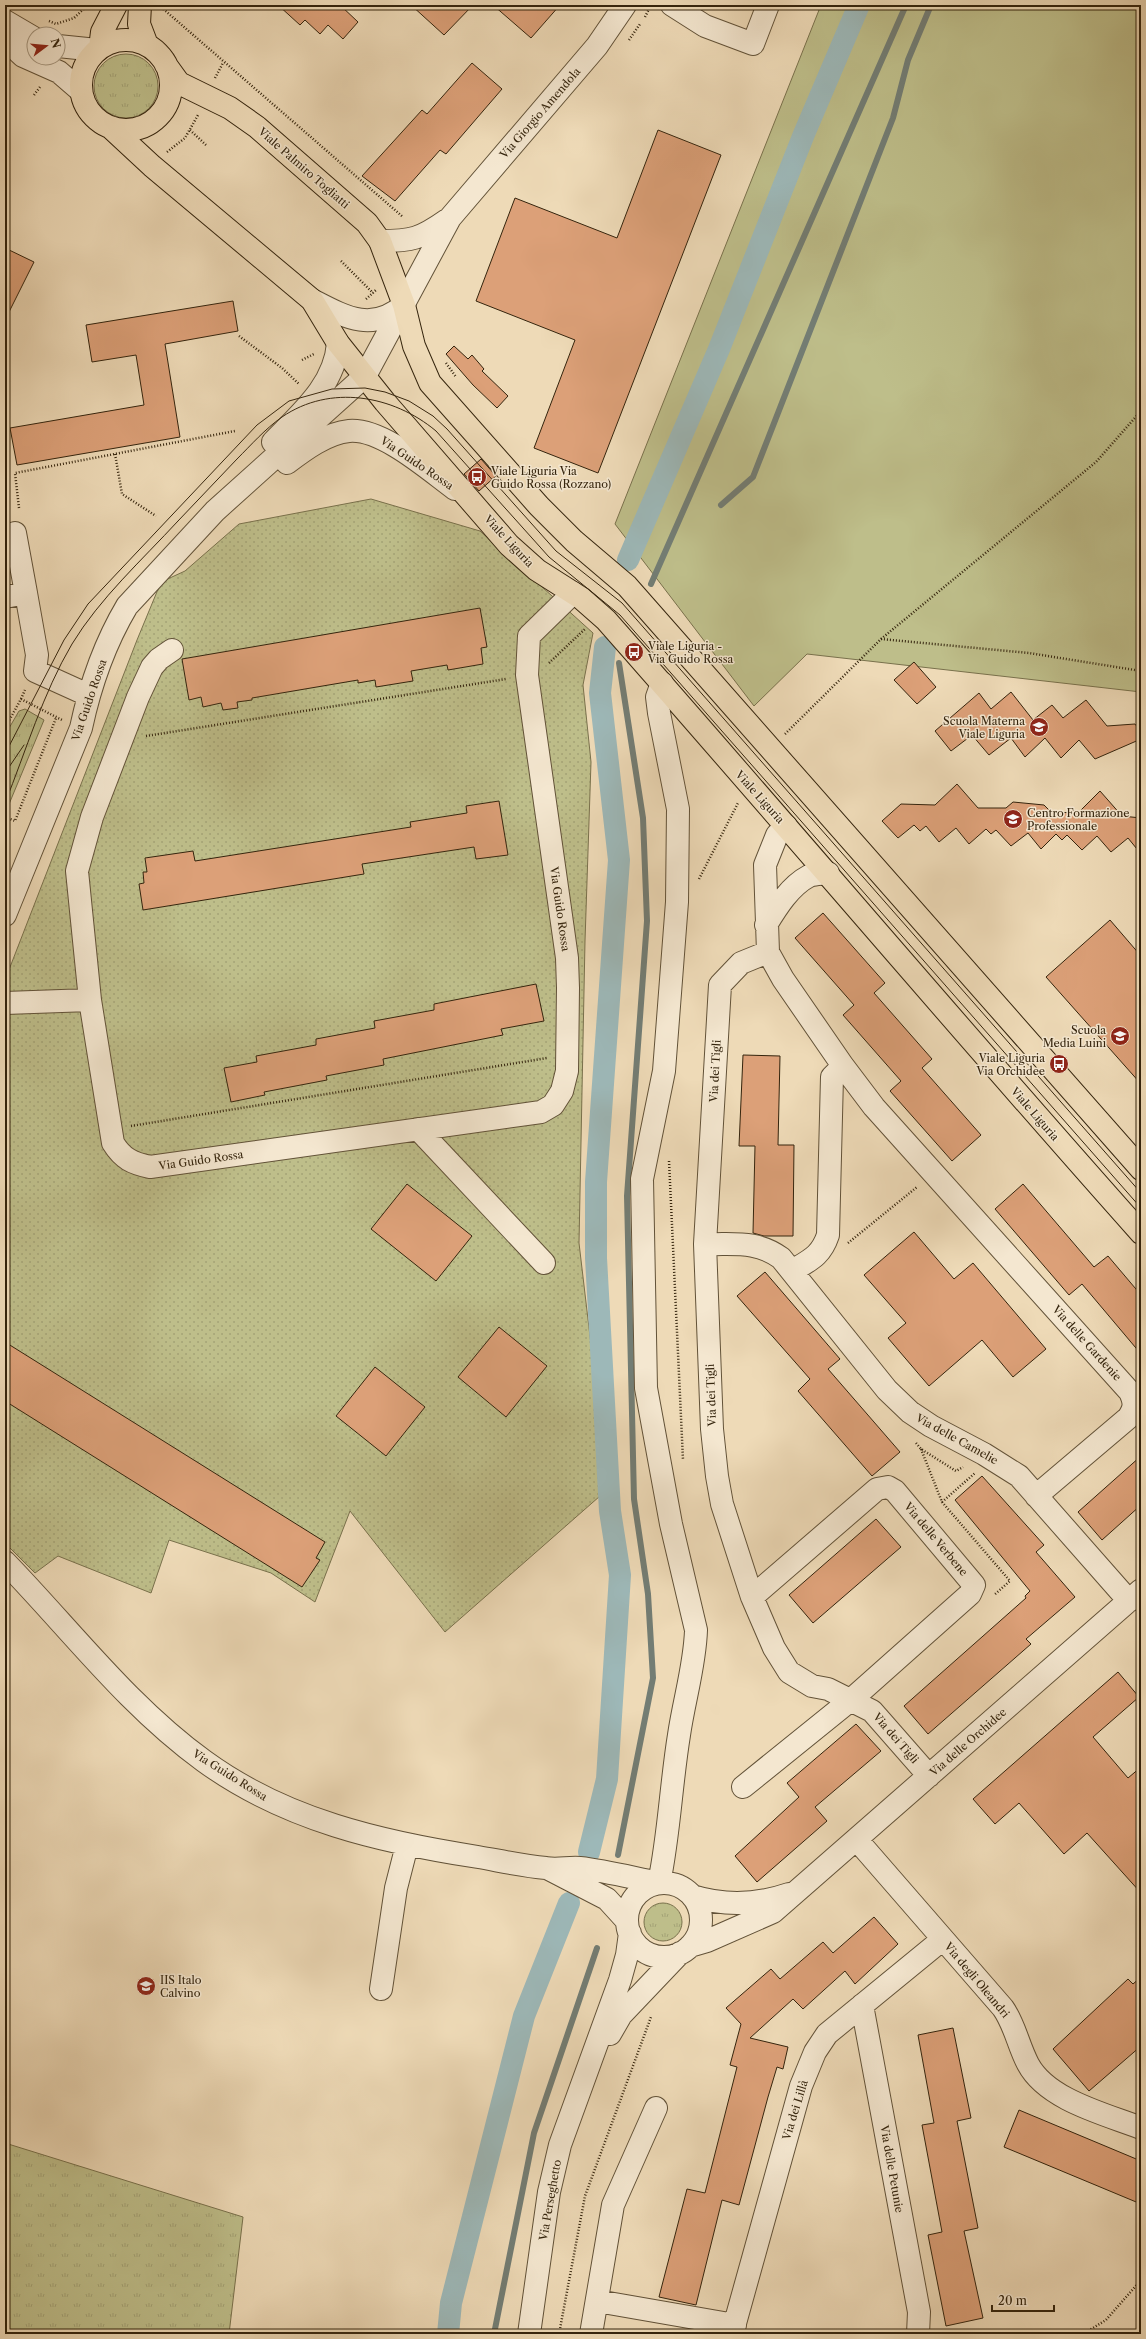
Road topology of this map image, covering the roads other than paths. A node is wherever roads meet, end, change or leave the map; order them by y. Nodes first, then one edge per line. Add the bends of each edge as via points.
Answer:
1 (116, 5) edge
2 (140, 5) edge
3 (625, 5) edge
4 (672, 5) edge
5 (768, 5) edge
6 (697, 12) edge
7 (5, 21) edge
8 (26, 33) edge
9 (5, 39) edge
10 (147, 45) junction
11 (66, 47) edge
12 (98, 49) junction
13 (166, 65) junction
14 (81, 91) junction
15 (110, 127) junction
16 (450, 218) junction
17 (380, 241) junction
18 (312, 300) junction
19 (404, 305) junction
20 (338, 343) junction
21 (365, 376) junction
22 (472, 500) junction
23 (215, 511) junction
24 (15, 533) dead end
25 (26, 593) junction
26 (573, 593) junction
27 (5, 597) edge
28 (172, 650) dead end
29 (662, 683) junction
30 (88, 695) junction
31 (786, 826) junction
32 (828, 873) junction
33 (5, 915) edge
34 (766, 925) junction
35 (768, 952) junction
36 (90, 1000) junction
37 (5, 1003) edge
38 (843, 1066) junction
39 (418, 1129) junction
40 (1141, 1168) edge
41 (1141, 1233) edge
42 (705, 1244) junction
43 (544, 1263) dead end
44 (792, 1271) junction
45 (1036, 1496) junction
46 (5, 1562) edge
47 (1135, 1595) edge
48 (752, 1597) junction
49 (852, 1699) junction
50 (929, 1776) junction
51 (744, 1787) dead end
52 (857, 1840) junction
53 (407, 1845) junction
54 (548, 1869) junction
55 (659, 1883) junction
56 (794, 1893) junction
57 (692, 1896) junction
58 (628, 1927) junction
59 (944, 1939) junction
60 (685, 1949) junction
61 (381, 1989) dead end
62 (862, 2005) junction
63 (588, 2071) junction
64 (656, 2108) dead end
65 (1141, 2128) edge
66 (597, 2301) junction
67 (733, 2330) edge
68 (529, 2334) edge
69 (591, 2334) edge
70 (918, 2334) edge

1 - 12 main road via 102,32
2 - 10 main road via 139,24
3 - 16 street, Via Giorgio Amendola via 597,46
4 - 6 street
5 - 6 street via 753,44
7 - 8 street
9 - 14 street via 22,56 59,72
10 - 12 main road via 121,40
10 - 13 main road, Viale Palmiro Togliatti
11 - 12 street
12 - 14 main road via 87,62 82,76
13 - 15 main road, Viale Palmiro Togliatti via 171,80 170,95 164,109 154,120 140,128 125,130
13 - 17 main road, Viale Palmiro Togliatti via 179,83 230,108 273,140 367,223
14 - 15 main road, Viale Palmiro Togliatti via 91,113
15 - 18 main road, Viale Palmiro Togliatti via 152,166
16 - 17 street, Via Giorgio Amendola via 414,240
16 - 19 street, Via Giorgio Amendola
17 - 19 main road, Viale Palmiro Togliatti
18 - 19 street, Viale Palmiro Togliatti via 338,313 375,321 395,313
18 - 20 main road, Viale Palmiro Togliatti
19 - 21 street
19 - 40 main road via 414,346 430,382 544,511 574,541 627,586
20 - 21 main road, Viale Palmiro Togliatti
20 - 23 street, Via Guido Rossa via 337,356 328,381 300,415 239,479
21 - 22 main road, Viale Liguria
21 - 23 street, Via Guido Rossa
22 - 23 street, Via Guido Rossa via 390,443 368,432 350,431 306,449 251,490
22 - 26 main road, Viale Liguria via 528,563
23 - 30 street, Via Guido Rossa via 127,606 117,622
24 - 25 street
25 - 27 street
25 - 30 street via 36,655 35,671
26 - 29 main road, Viale Liguria via 606,620
26 - 39 street, Via Guido Rossa via 529,636 527,675 567,958 567,1071 562,1091 552,1105 541,1112
28 - 36 street, Via Guido Rossa via 152,667 92,817 77,871
29 - 31 main road, Viale Liguria
29 - 55 street via 658,697 659,713 678,809 677,902 664,1070 642,1179 646,1388 671,1524 696,1630 696,1648 684,1701
30 - 33 street, Via Guido Rossa via 80,728
31 - 32 main road, Viale Liguria
31 - 34 street via 777,834 765,865
32 - 34 street via 810,876 794,889 780,903
32 - 41 main road, Viale Liguria
34 - 35 street
35 - 38 street via 783,979
35 - 42 street, Via dei Tigli via 741,963 720,985
36 - 37 street
36 - 39 street, Via Guido Rossa via 113,1143 120,1154 133,1164 150,1167
38 - 44 street via 832,1077 828,1235 824,1249 813,1259
38 - 45 street, Via delle Gardenie via 874,1107 1134,1400 1134,1408 1128,1418
39 - 43 street
42 - 44 street, Via delle Camelie via 767,1248
42 - 48 street, Via dei Tigli via 712,1429 717,1476 722,1504
44 - 45 street, Via delle Camelie via 887,1390 910,1412 1001,1464 1019,1476
45 - 47 street, Via delle Camelie
46 - 53 street, Via Guido Rossa via 153,1719 205,1762 254,1793 307,1817 352,1832
47 - 50 street, Via delle Orchidee
48 - 49 street, Via dei Tigli via 774,1648 789,1672 812,1686 828,1689
48 - 49 street, Via delle Verbene via 877,1489 888,1487 896,1491 974,1586 970,1594
49 - 50 street, Via dei Tigli via 872,1710
49 - 51 street, Via delle Verbene
50 - 52 street, Via delle Orchidee
52 - 56 street, Via delle Orchidee
52 - 59 street, Via degli Oleandri
53 - 54 street, Via Guido Rossa
53 - 61 street via 396,1888
54 - 55 street, Via Guido Rossa via 578,1868
54 - 58 street, Via Guido Rossa via 607,1899
55 - 57 street via 677,1885
55 - 58 street via 644,1888 631,1902
56 - 57 street, Via delle Orchidee via 770,1901 726,1903
56 - 60 street, Via delle Orchidee via 773,1912
57 - 60 street via 701,1916 697,1937
58 - 60 street via 634,1941 647,1952 663,1957
58 - 63 street, Via Perseghetto via 624,1969
59 - 62 street, Via dei Lillà
59 - 65 street, Via degli Oleandri via 1003,2008 1015,2029 1028,2064 1047,2086 1060,2096
60 - 63 street, Via Perseghetto via 621,2015
62 - 67 street, Via dei Lillà via 827,2034 815,2052 801,2086
62 - 70 street, Via delle Petunie via 919,2312
63 - 68 street, Via Perseghetto via 576,2097 560,2145 549,2192
64 - 66 street via 613,2205
66 - 67 street
66 - 69 street

